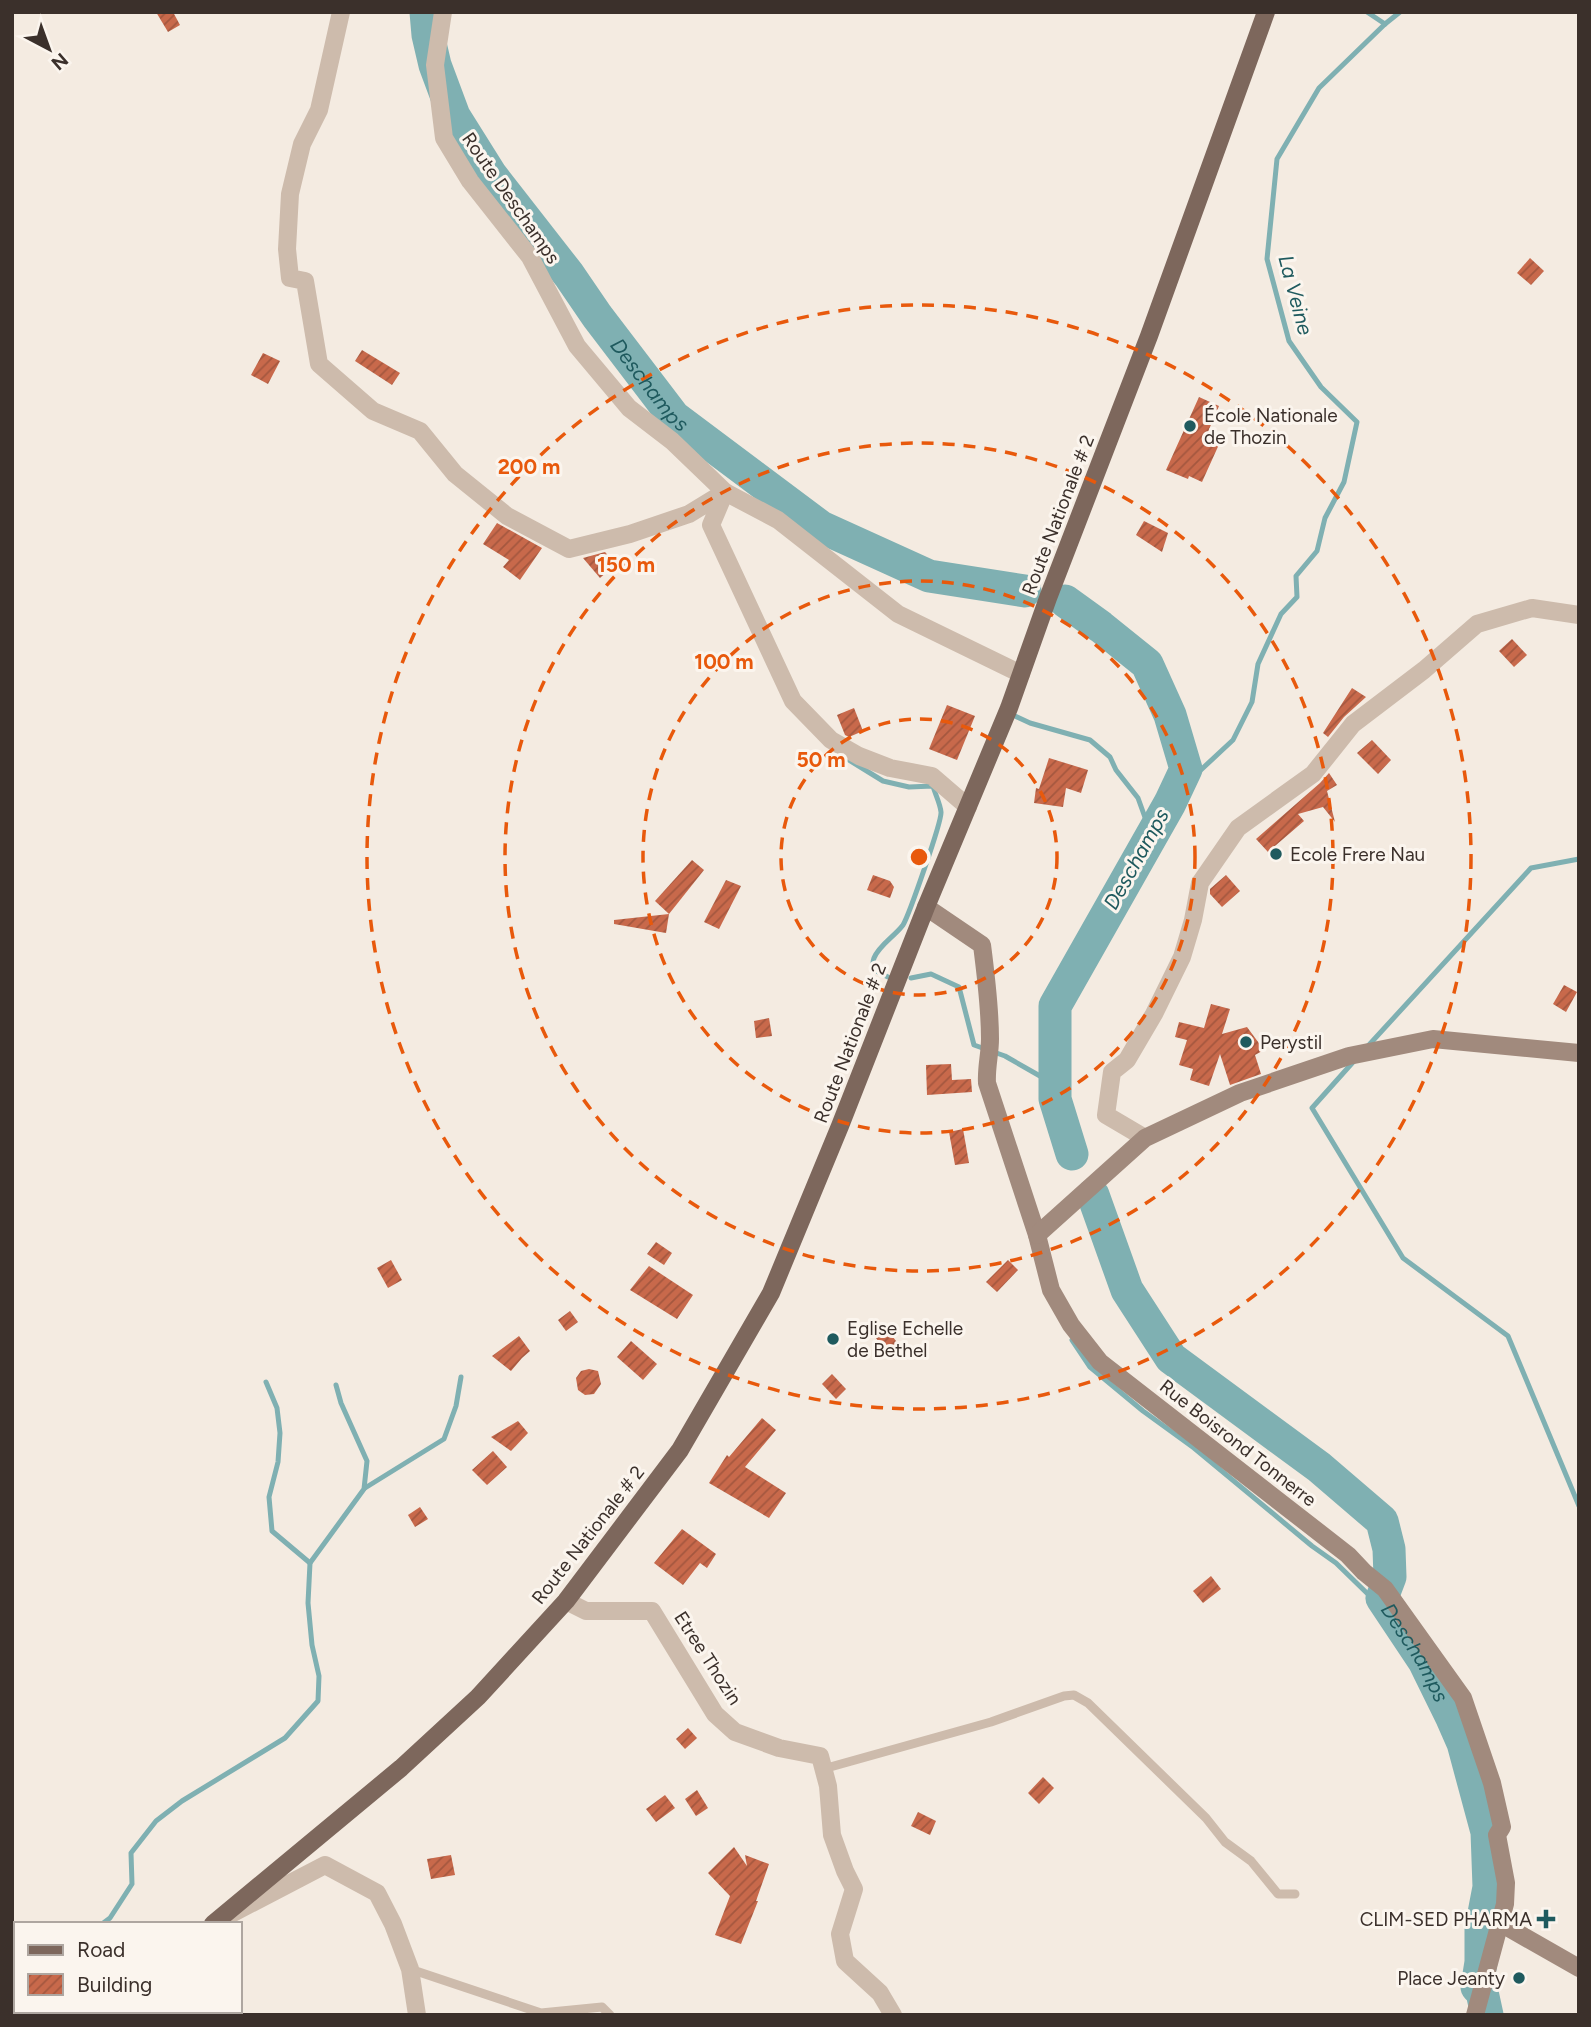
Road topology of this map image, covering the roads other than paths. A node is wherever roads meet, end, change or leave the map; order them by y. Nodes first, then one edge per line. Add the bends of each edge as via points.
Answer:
1 (341, 12) edge
2 (443, 12) edge
3 (1266, 12) edge
4 (725, 492) junction
5 (1579, 615) edge
6 (1021, 674) junction
7 (968, 807) junction
8 (926, 906) junction
9 (1579, 1053) edge
10 (1145, 1138) junction
11 (1037, 1235) junction
12 (566, 1601) junction
13 (824, 1769) junction
14 (1294, 1894) dead end
15 (215, 1922) edge
16 (216, 1922) edge
17 (1500, 1923) junction
18 (1579, 1968) edge
19 (410, 1969) junction
20 (417, 2015) edge
21 (610, 2015) edge
22 (893, 2015) edge
23 (1475, 2015) edge

1 - 4 street via 319,110 302,144 290,194 290,278 305,281 319,365 373,411 420,431 455,474 507,516 569,549 689,514
2 - 4 street, Route Deschamps via 435,65 444,138 470,181 530,257 577,346 629,408
3 - 6 main road, Route Nationale # 2
4 - 6 street, Route Deschamps via 778,520 898,614
4 - 7 street via 711,525 793,701 831,740 890,768 932,776
5 - 10 street via 1532,608 1477,624 1353,724 1313,774 1238,828 1200,883 1182,957 1154,1014 1127,1060 1112,1072 1106,1115
6 - 7 main road, Route Nationale # 2
7 - 8 main road, Route Nationale # 2
8 - 11 street, Rue Boisrond Tonnerre via 982,945 990,1041 987,1083
8 - 12 main road, Route Nationale # 2 via 771,1293 680,1450
9 - 10 street via 1433,1039 1349,1056 1240,1093
10 - 11 street
11 - 17 street, Rue Boisrond Tonnerre via 1051,1290 1100,1362 1385,1589 1463,1698 1502,1827 1497,1835 1506,1883
12 - 13 street, Etree Thozin via 586,1611 652,1611 716,1714 735,1732 820,1756
12 - 15 main road, Route Nationale # 2 via 478,1697 401,1768
13 - 14 lane via 1074,1695 1088,1703 1225,1842 1251,1861 1278,1894
13 - 22 street via 832,1835 854,1889 840,1934 845,1961 880,1993
16 - 19 street via 325,1865 377,1893
17 - 18 street
17 - 23 street, Rue Boisrond Tonnerre
19 - 20 street
19 - 21 lane via 541,2012 602,2007

